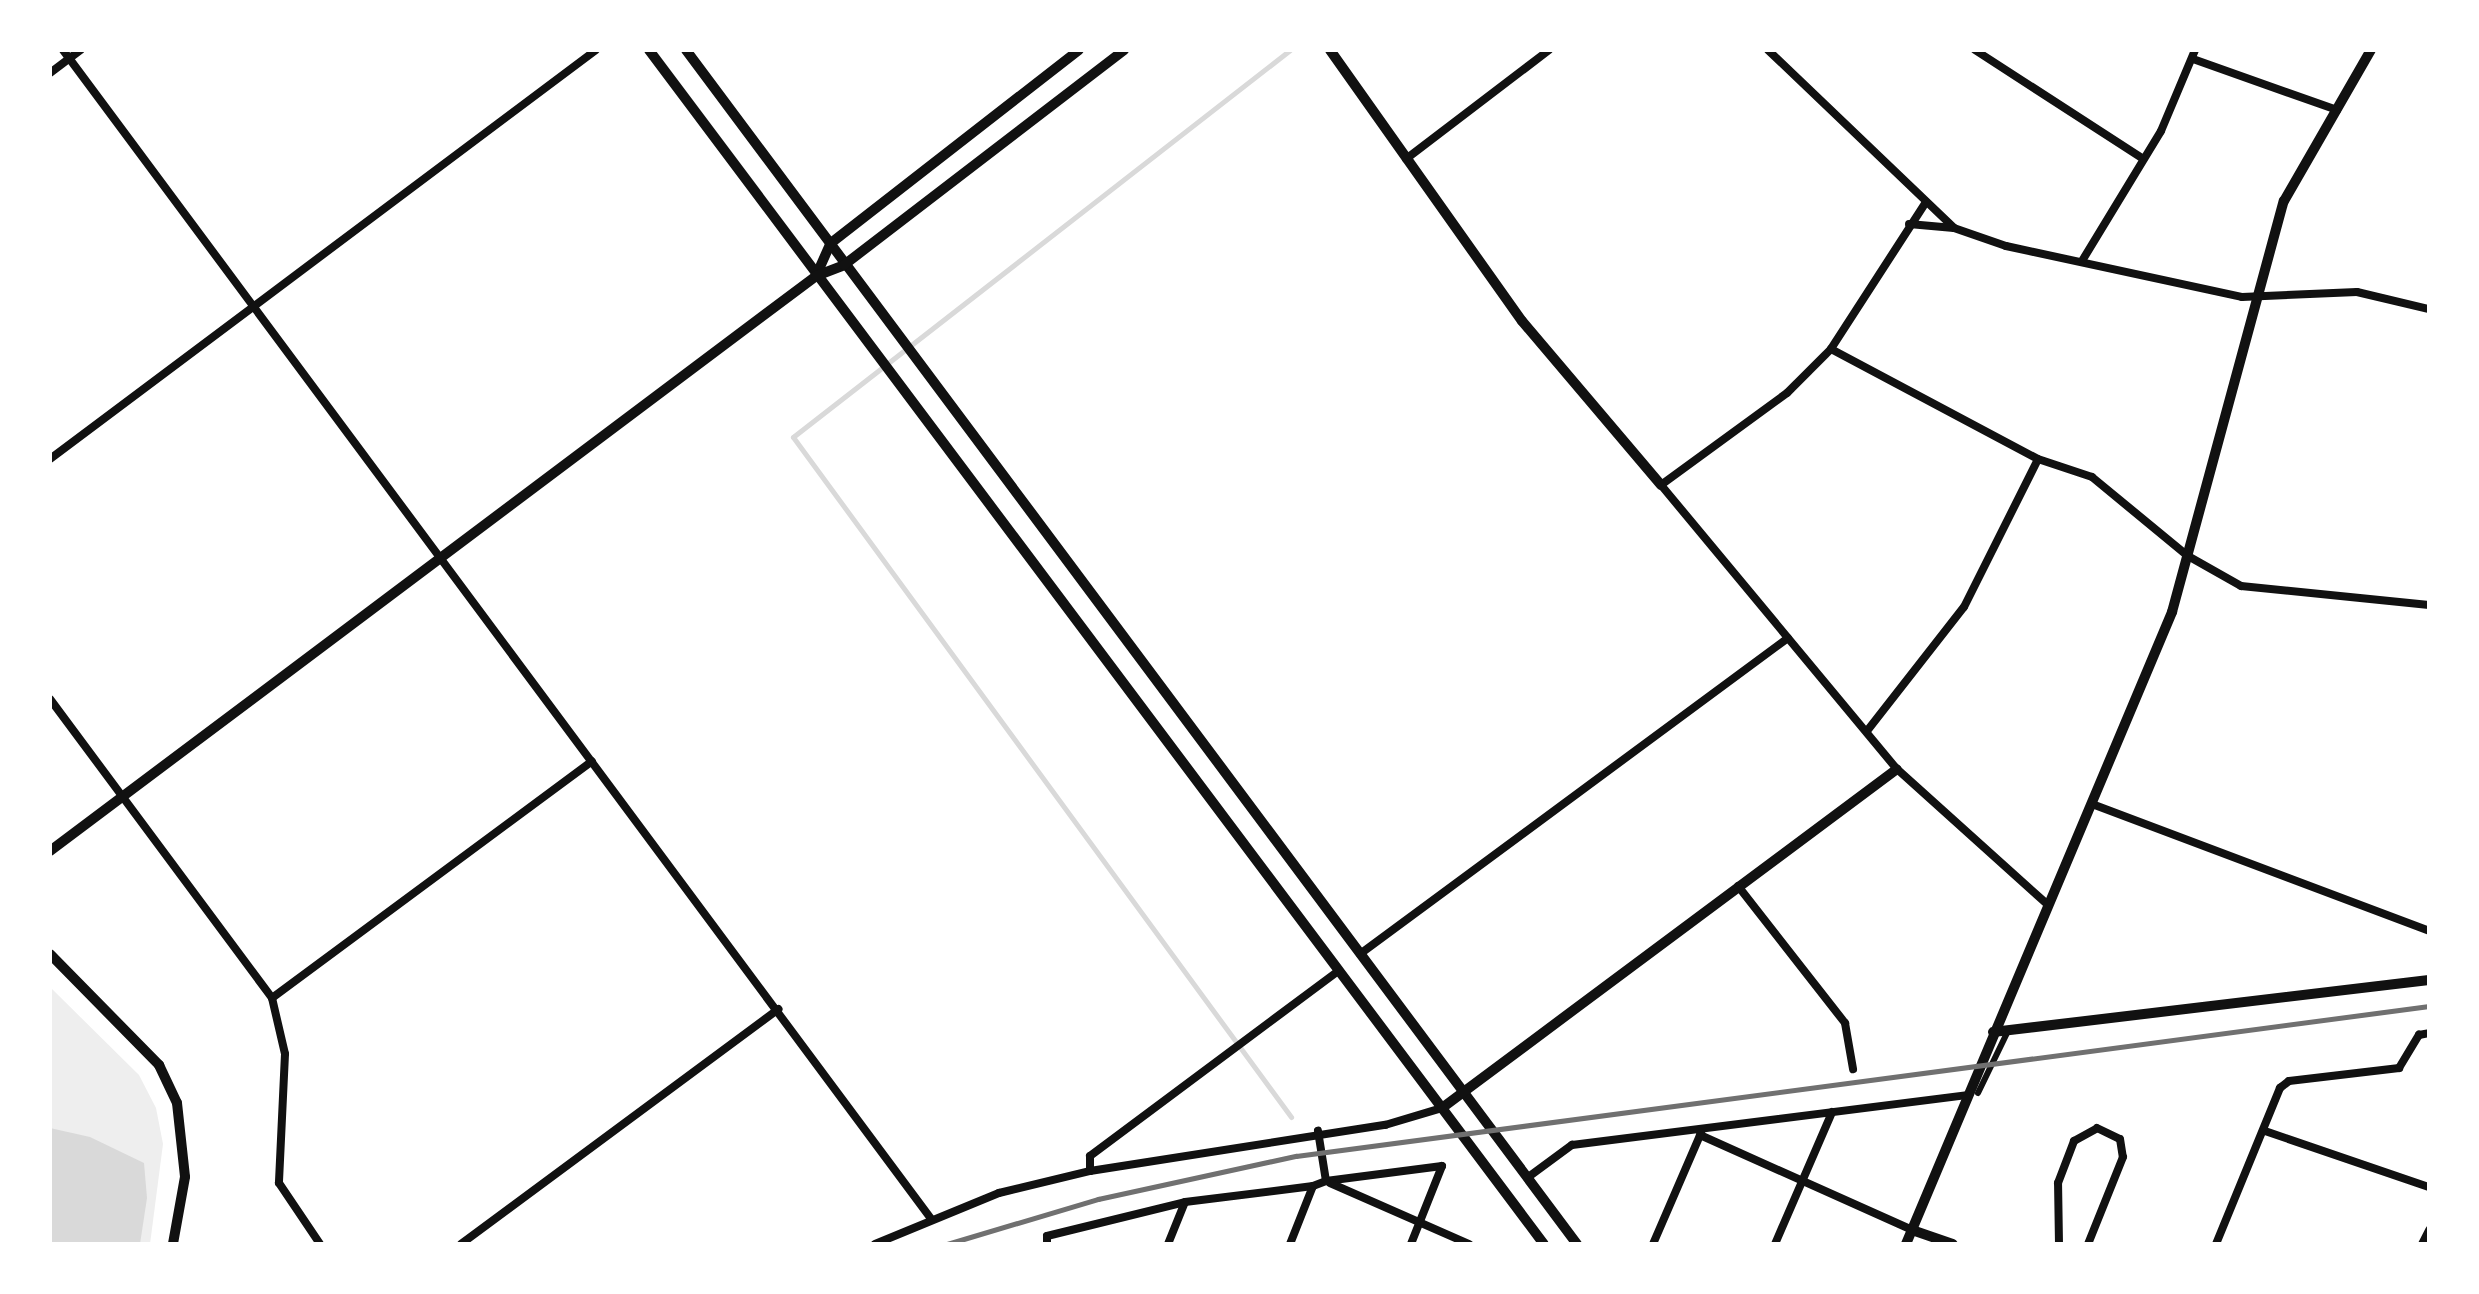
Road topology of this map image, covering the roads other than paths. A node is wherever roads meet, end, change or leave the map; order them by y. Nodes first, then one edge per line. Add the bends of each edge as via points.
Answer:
1 (63, 50) edge
2 (82, 50) edge
3 (596, 50) edge
4 (649, 50) edge
5 (686, 50) edge
6 (1078, 50) edge
7 (1124, 50) edge
8 (1330, 50) edge
9 (1549, 50) edge
10 (1768, 50) edge
11 (1975, 50) edge
12 (2371, 50) edge
13 (2194, 55) edge
14 (70, 59) junction
15 (50, 73) edge
16 (2337, 110) junction
17 (1406, 158) junction
18 (2142, 158) junction
19 (1926, 202) junction
20 (1909, 224) junction
21 (1954, 228) junction
22 (831, 242) junction
23 (2082, 261) junction
24 (844, 266) junction
25 (816, 276) junction
26 (2257, 295) junction
27 (250, 306) junction
28 (2429, 309) edge
29 (1831, 349) junction
30 (50, 459) edge
31 (2038, 459) junction
32 (1661, 485) junction
33 (439, 556) junction
34 (2188, 556) junction
35 (2429, 605) edge
36 (1788, 638) junction
37 (50, 699) edge
38 (1866, 731) junction
39 (592, 760) junction
40 (1897, 769) junction
41 (122, 794) junction
42 (2092, 804) junction
43 (50, 851) edge
44 (1737, 886) junction
45 (2048, 905) junction
46 (2429, 931) edge
47 (50, 954) edge
48 (1360, 954) junction
49 (1338, 971) junction
50 (2429, 980) edge
51 (272, 998) junction
52 (779, 1009) junction
53 (2008, 1030) junction
54 (1993, 1032) junction
55 (2429, 1033) edge
56 (1853, 1069) dead end
57 (1463, 1092) junction
58 (1973, 1094) junction
59 (1442, 1108) junction
60 (1832, 1112) junction
61 (2264, 1130) junction
62 (1318, 1131) junction
63 (1702, 1132) junction
64 (1090, 1171) junction
65 (1527, 1178) junction
66 (1326, 1181) junction
67 (1802, 1182) junction
68 (1314, 1186) junction
69 (2429, 1187) edge
70 (1185, 1202) junction
71 (932, 1220) junction
72 (1420, 1223) junction
73 (1912, 1230) junction
74 (2429, 1230) edge
75 (174, 1244) edge
76 (320, 1244) edge
77 (461, 1244) edge
78 (875, 1244) edge
79 (1047, 1244) edge
80 (1168, 1244) edge
81 (1290, 1244) edge
82 (1411, 1244) edge
83 (1469, 1244) edge
84 (1544, 1244) edge
85 (1576, 1244) edge
86 (1654, 1244) edge
87 (1774, 1244) edge
88 (1906, 1244) edge
89 (1953, 1244) edge
90 (2059, 1244) edge
91 (2088, 1244) edge
92 (2216, 1244) edge
93 (2422, 1244) edge

1 - 14 street
2 - 14 street
3 - 27 street
4 - 25 street
5 - 22 street
6 - 22 street
7 - 24 street
8 - 17 street
9 - 17 street
10 - 19 street
11 - 18 street
12 - 16 street
13 - 16 street
13 - 18 street
14 - 15 street
14 - 27 street
16 - 26 street via 2284,201
17 - 32 street via 1522,321
18 - 23 street
19 - 20 street
19 - 21 street
20 - 21 street
20 - 29 street
21 - 23 street
22 - 24 street
22 - 25 street
23 - 26 street
24 - 25 street
24 - 48 street
25 - 33 street
25 - 49 street
26 - 28 street via 2366,293
26 - 34 street
27 - 30 street
27 - 33 street
29 - 31 street
29 - 32 street via 1786,393
31 - 34 street via 2092,478
31 - 38 street via 1964,607
32 - 36 street
33 - 39 street
33 - 41 street
34 - 35 street via 2241,586
34 - 42 street
36 - 38 street
36 - 48 street
37 - 41 street
38 - 40 street
39 - 51 street
39 - 52 street
40 - 44 street
40 - 45 street
41 - 43 street
41 - 51 street
42 - 45 street
42 - 46 street
44 - 56 street via 1845,1023
44 - 57 street
45 - 54 street
47 - 75 street via 159,1065 176,1102 185,1177
48 - 57 street
49 - 59 street
49 - 64 street via 1090,1156
50 - 53 street
51 - 76 street via 285,1054 279,1183
52 - 71 street
52 - 77 street
53 - 54 street
53 - 58 street
54 - 58 street
55 - 61 street via 2419,1035 2399,1068 2288,1080
57 - 59 street
57 - 65 street
58 - 60 street
58 - 73 street
59 - 62 street via 1385,1125
59 - 84 street
60 - 63 street
60 - 67 street
61 - 69 street
61 - 92 street
62 - 64 street
62 - 66 street
63 - 65 street via 1572,1146
63 - 67 street
63 - 86 street
64 - 71 street via 999,1193
65 - 85 street
66 - 68 street
66 - 72 street
66 - 72 street via 1442,1166
67 - 73 street
67 - 87 street
68 - 70 street
68 - 81 street
70 - 79 street via 1047,1236
70 - 80 street
71 - 78 street
72 - 82 street
72 - 83 street
73 - 88 street
73 - 89 street
74 - 93 street
90 - 91 street via 2058,1183 2074,1141 2096,1128 2120,1139 2123,1157

